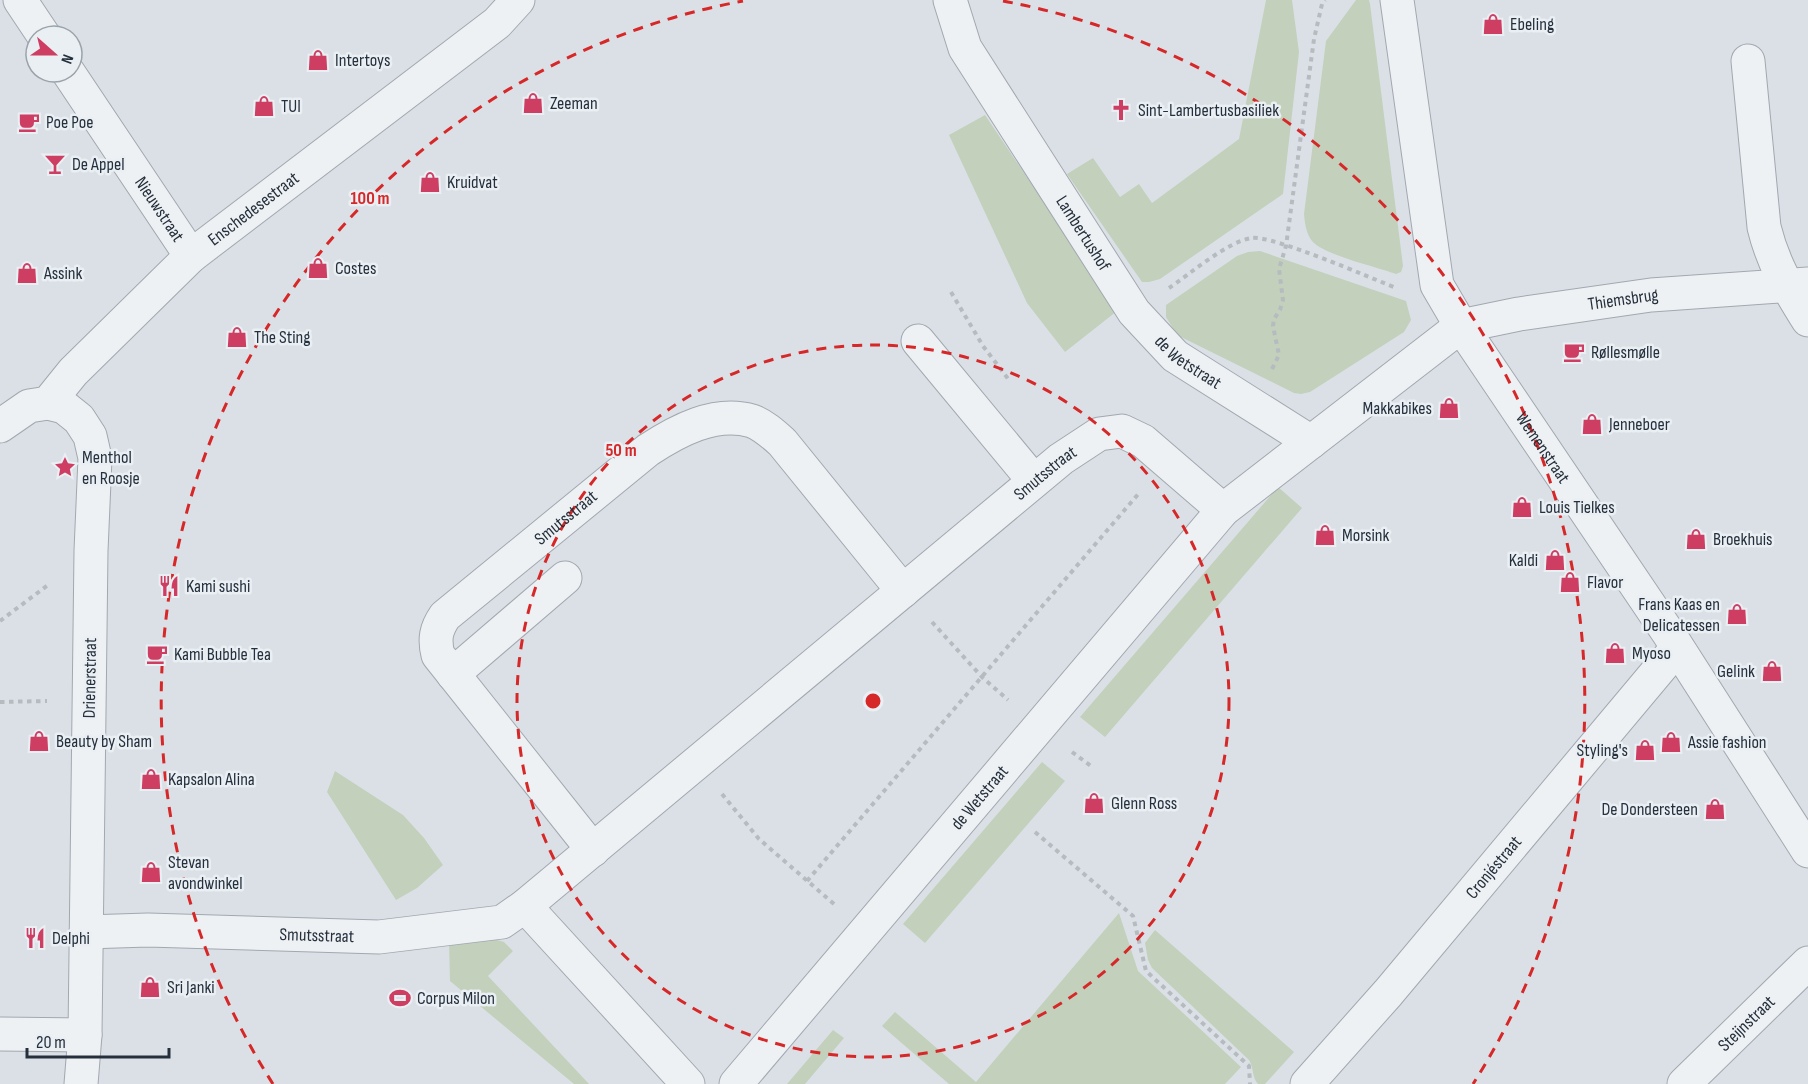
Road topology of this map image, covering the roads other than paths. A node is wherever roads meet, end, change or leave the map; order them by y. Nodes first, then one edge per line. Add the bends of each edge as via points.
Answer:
1 (20, 0) edge
2 (518, 0) edge
3 (950, 0) edge
4 (1397, 0) edge
5 (36, 24) edge
6 (1748, 61) dead end
7 (76, 84) edge
8 (191, 256) junction
9 (1797, 284) edge
10 (1134, 312) joint
11 (1808, 320) edge
12 (1461, 327) junction
13 (918, 340) dead end
14 (48, 403) junction
15 (0, 426) edge
16 (1311, 442) junction
17 (1034, 481) junction
18 (1223, 510) junction
19 (565, 578) dead end
20 (903, 591) junction
21 (1677, 648) junction
22 (453, 674) junction
23 (593, 850) junction
24 (1808, 851) edge
25 (525, 906) junction
26 (86, 932) junction
27 (1808, 963) edge
28 (0, 1034) edge
29 (85, 1035) junction
30 (81, 1084) edge
31 (688, 1084) edge
32 (736, 1084) edge
33 (1307, 1084) edge
34 (1684, 1084) edge

1 - 5 street
2 - 8 street, Enschedesestraat via 497,23
3 - 10 street, Lambertushof via 965,48
4 - 12 street, Wemenstraat via 1437,285
6 - 9 street via 1764,227 1771,254
7 - 8 street, Nieuwstraat
8 - 14 street, Enschedesestraat via 73,372
9 - 11 street
9 - 12 street, Thiemsbrug via 1651,295 1519,314
10 - 16 street, de Wetstraat via 1175,356
12 - 16 street, de Wetstraat
12 - 21 street, Wemenstraat
13 - 17 street
14 - 15 street via 29,405
14 - 26 street, Drienerstraat via 64,407 79,419 90,436 95,458
16 - 18 street, de Wetstraat
17 - 18 street, Smutsstraat via 1099,434 1122,431 1155,451
17 - 20 street, Smutsstraat
18 - 32 street, de Wetstraat
19 - 22 street
20 - 22 street, Smutsstraat via 783,442 751,421 728,418 672,434 648,450 445,616 437,628 435,644 438,655
20 - 23 street, Smutsstraat
21 - 24 street, Wemenstraat
21 - 33 street, Cronjéstraat
22 - 23 street, Smutsstraat
23 - 25 street, Smutsstraat
25 - 26 street, Smutsstraat via 502,922 379,937 148,930
25 - 31 street
26 - 29 street, Drienerstraat
27 - 34 street, Steijnstraat
28 - 29 street
29 - 30 street, Drienerstraat

